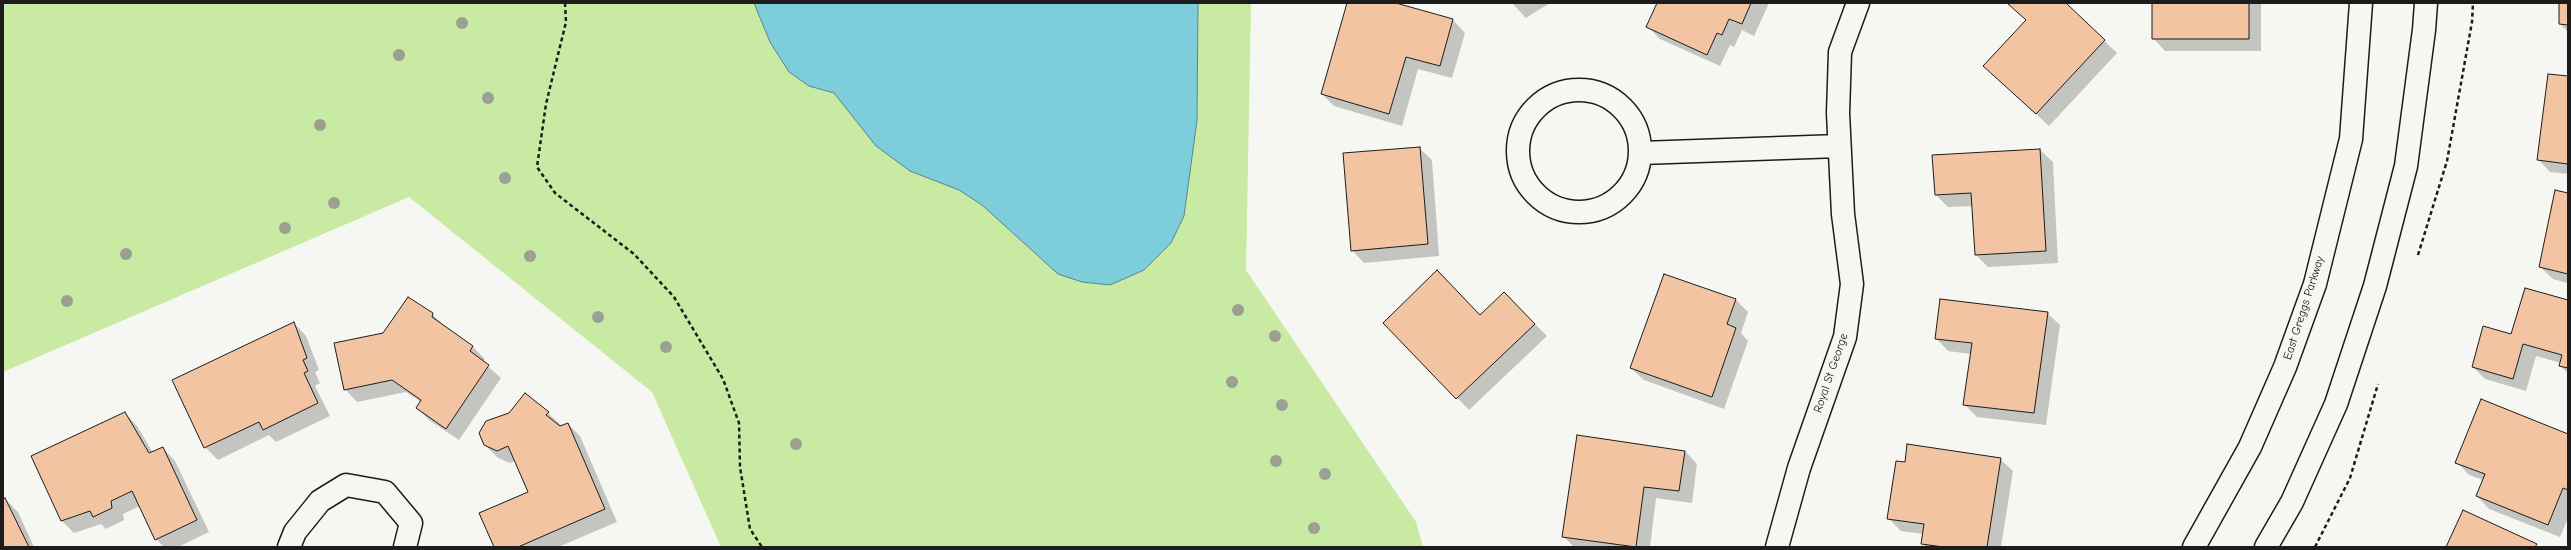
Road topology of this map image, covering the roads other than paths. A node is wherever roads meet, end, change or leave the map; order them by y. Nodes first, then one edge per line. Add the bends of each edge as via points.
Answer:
1 (1858, 3) edge
2 (2361, 3) edge
3 (2426, 3) edge
4 (1840, 146) junction
5 (1640, 152) junction
6 (289, 547) edge
7 (405, 547) edge
8 (1777, 547) edge
9 (2194, 547) edge
10 (2266, 547) edge

1 - 4 street, Royal St George via 1840,52
2 - 9 street, East Greggs Parkway via 2351,139 2315,284 2285,367 2250,447
3 - 10 street via 2406,166 2375,286 2336,404 2292,502
4 - 5 street
4 - 8 street, Royal St George via 1842,214 1852,284 1845,337 1799,468
5 - 5 street via 1636,127 1626,110 1611,98 1592,90 1572,90 1553,95 1537,107 1525,122 1519,142 1519,162 1539,198 1557,208 1577,213 1598,210 1616,200 1630,185 1639,166
6 - 7 street via 295,532 320,501 346,485 385,492 410,524

